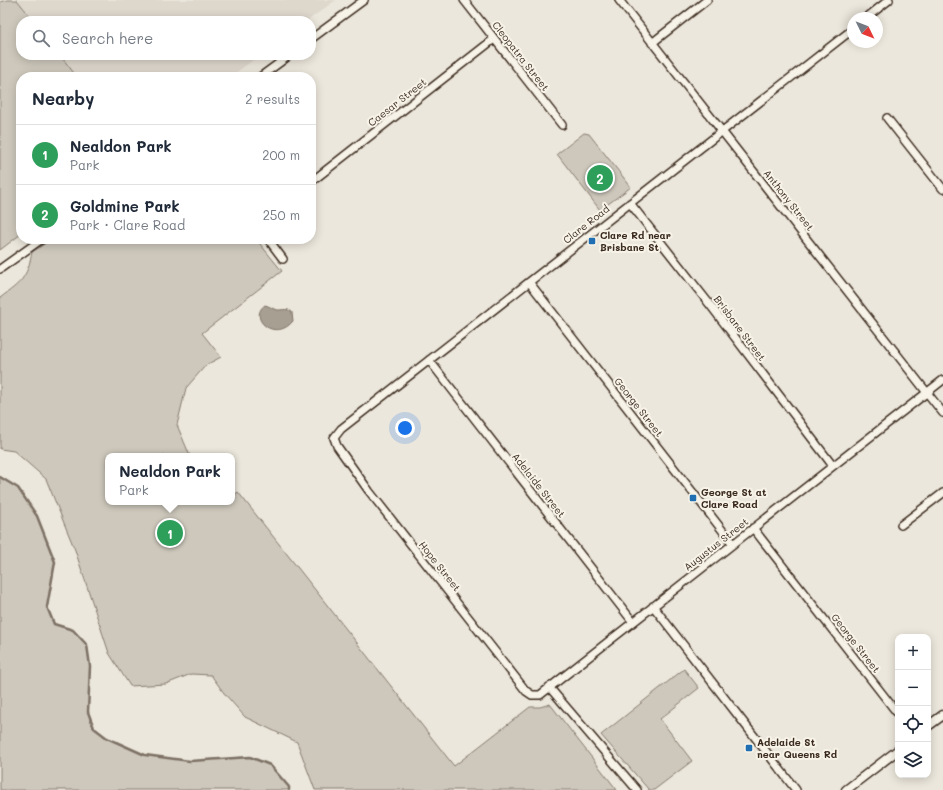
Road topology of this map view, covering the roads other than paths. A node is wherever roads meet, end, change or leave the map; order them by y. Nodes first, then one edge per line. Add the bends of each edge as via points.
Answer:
1 (364, 0) edge
2 (464, 0) edge
3 (619, 0) edge
4 (707, 0) edge
5 (889, 0) edge
6 (874, 12) edge
7 (847, 33) edge
8 (316, 35) edge
9 (494, 39) junction
10 (652, 43) junction
11 (283, 60) edge
12 (267, 72) edge
13 (887, 118) dead end
14 (562, 125) dead end
15 (722, 132) junction
16 (316, 178) edge
17 (943, 189) edge
18 (630, 203) junction
19 (35, 244) edge
20 (272, 244) edge
21 (283, 259) dead end
22 (0, 269) edge
23 (529, 282) junction
24 (429, 360) junction
25 (943, 380) edge
26 (927, 392) junction
27 (943, 413) edge
28 (334, 438) joint
29 (833, 466) junction
30 (943, 493) edge
31 (901, 525) dead end
32 (753, 528) junction
33 (733, 544) junction
34 (653, 606) junction
35 (633, 622) junction
36 (549, 687) junction
37 (540, 695) joint
38 (895, 710) edge
39 (943, 715) edge
40 (931, 724) edge
41 (895, 752) edge
42 (637, 790) edge
43 (796, 790) edge
44 (846, 790) edge

1 - 8 street
2 - 9 street, Cleopatra Street
3 - 10 street, Anthony Street
4 - 10 street
5 - 6 street
7 - 15 street, Clare Road
9 - 14 street, Cleopatra Street
9 - 16 street, Caesar Street
10 - 15 street, Anthony Street
11 - 12 street
13 - 17 street
15 - 18 street, Clare Road
15 - 26 street, Anthony Street
18 - 23 street, Clare Road
18 - 29 street, Brisbane Street
19 - 22 street
20 - 21 street
23 - 24 street, Clare Road
23 - 33 street, George Street
24 - 28 street, Clare Road via 341,429
24 - 35 street, Adelaide Street
25 - 26 street, Augustus Street
26 - 27 street, Anthony Street
26 - 29 street, Augustus Street
28 - 37 street, Hope Street via 369,492 526,691 532,695
29 - 32 street, Augustus Street
30 - 31 street
32 - 33 street, Augustus Street
32 - 38 street, George Street
33 - 34 street, Augustus Street
34 - 35 street, Augustus Street
34 - 43 street
35 - 36 street, Augustus Street
36 - 37 street, Augustus Street
36 - 42 street
39 - 40 street
41 - 44 street

